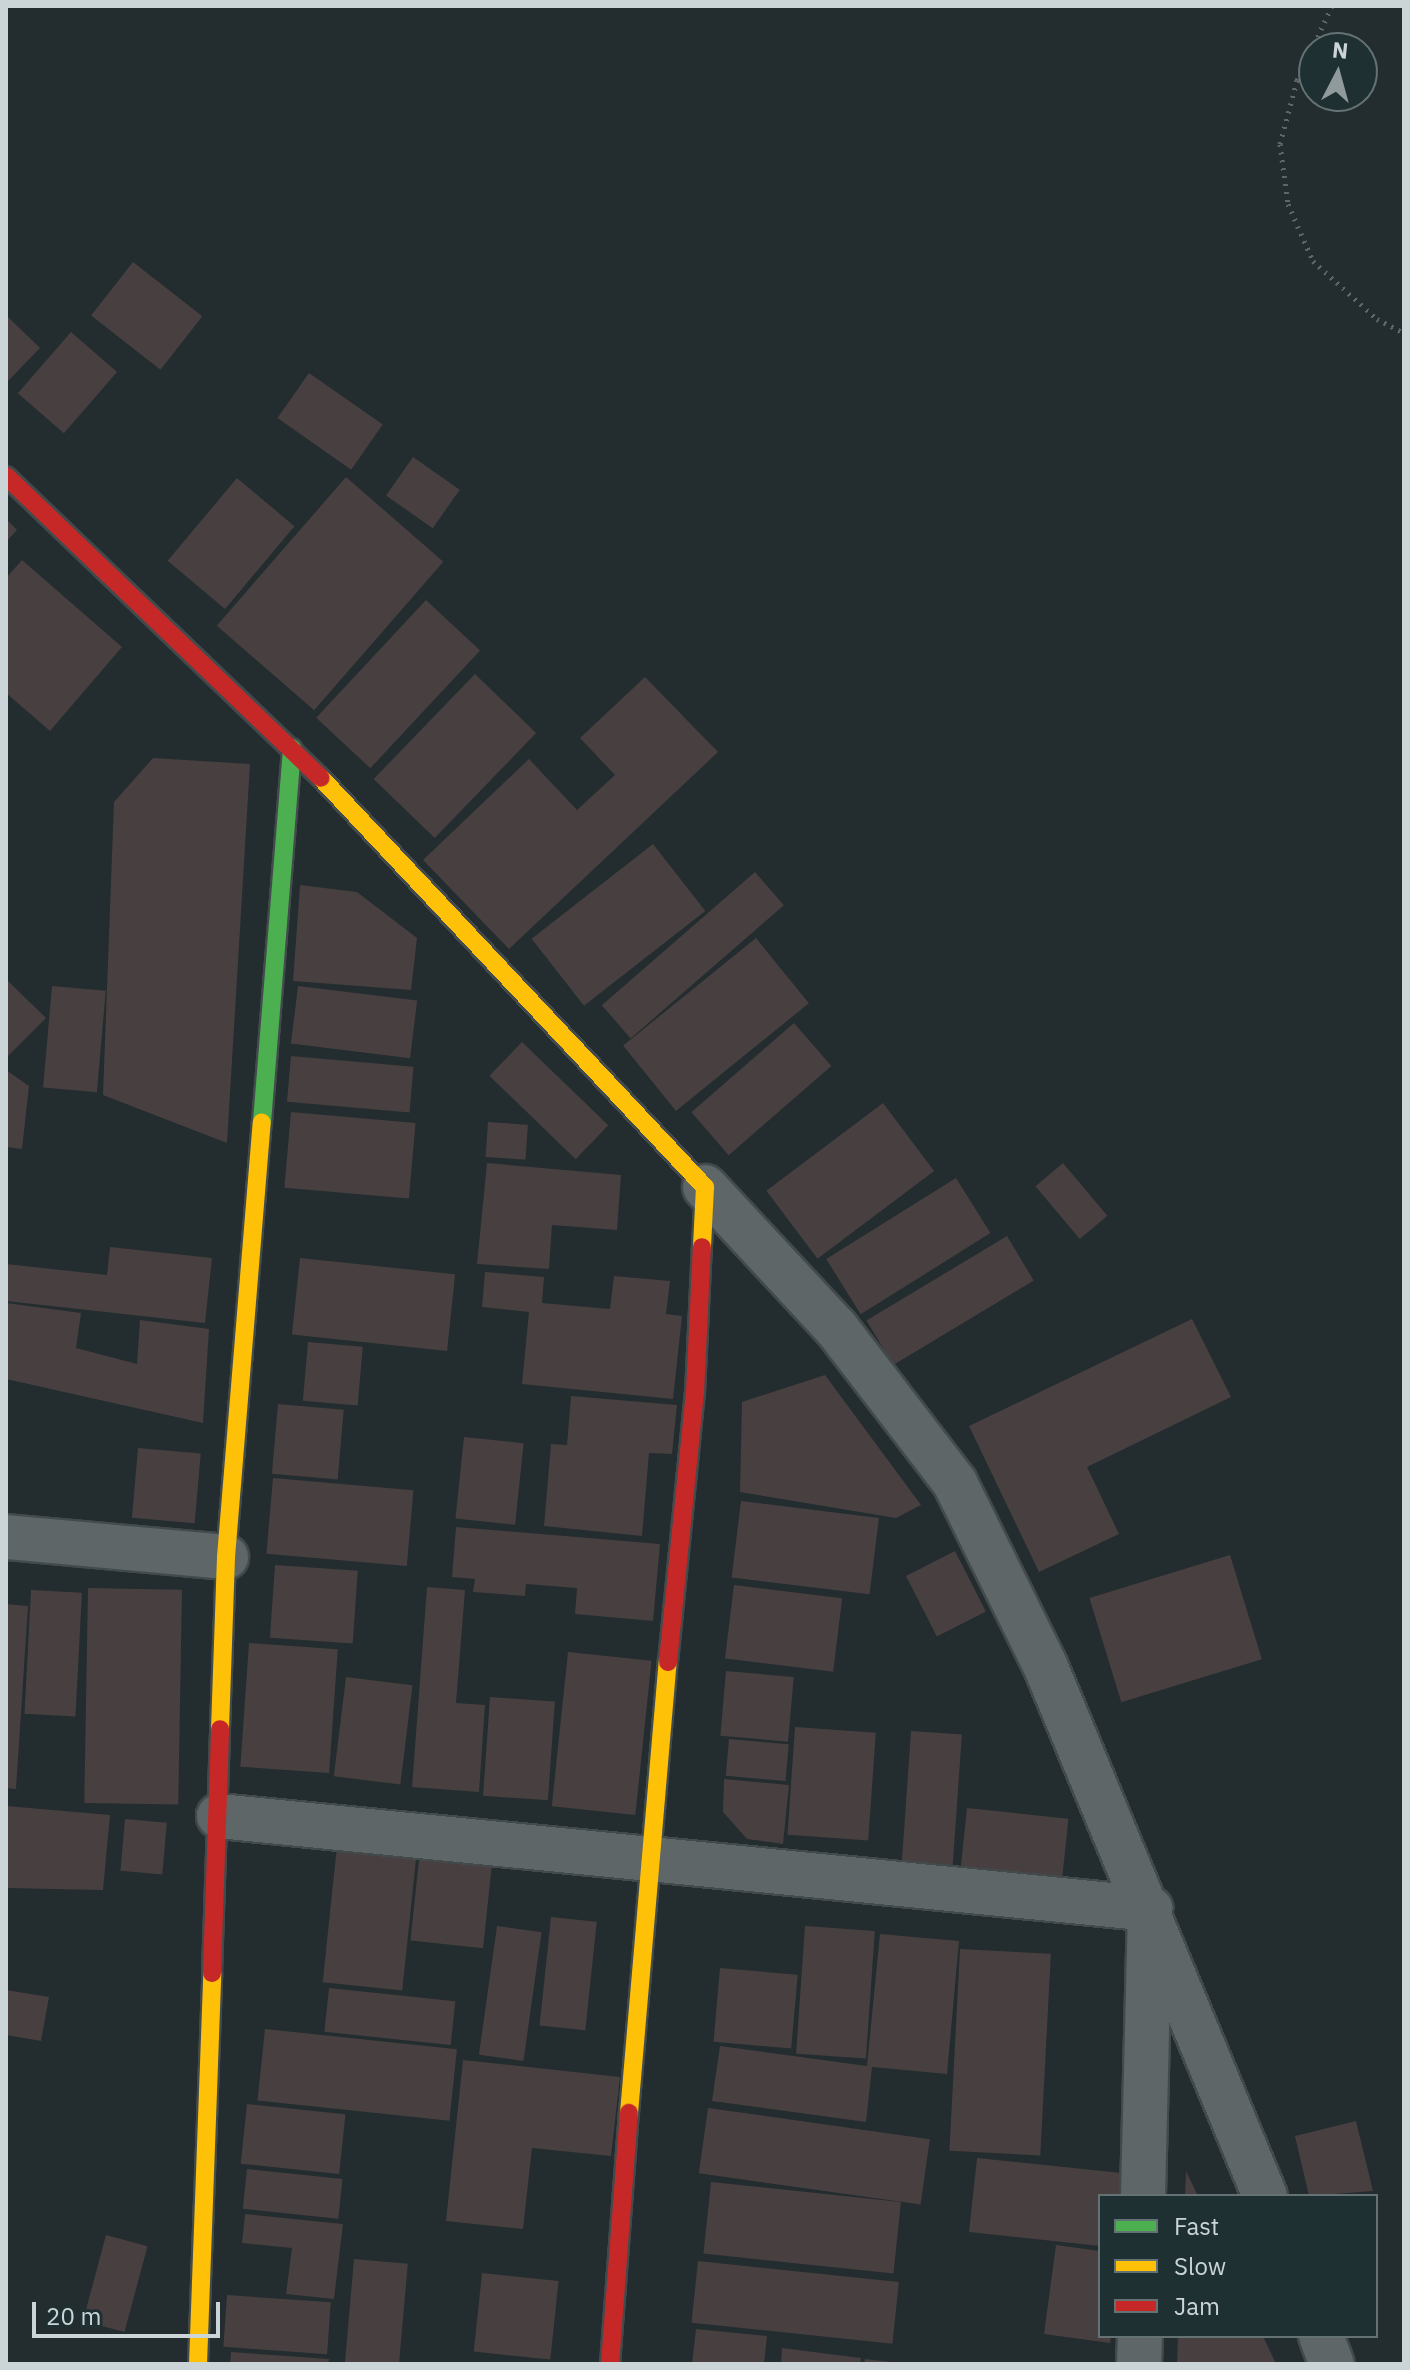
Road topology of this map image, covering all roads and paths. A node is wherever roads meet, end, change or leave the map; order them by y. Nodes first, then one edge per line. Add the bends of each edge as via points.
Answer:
1 (1332, 6) edge
2 (1404, 333) edge
3 (6, 476) edge
4 (292, 748) junction
5 (705, 1187) junction
6 (6, 1537) edge
7 (226, 1557) junction
8 (219, 1816) junction
9 (648, 1856) junction
10 (1150, 1909) junction
11 (1143, 2194) edge
12 (1264, 2194) edge
13 (1140, 2338) edge
14 (1322, 2338) edge
15 (198, 2364) edge
16 (610, 2364) edge
17 (1139, 2364) edge
18 (1332, 2364) edge

1 - 2 path via 1297,80 1280,144 1288,204 1313,261 1377,319
3 - 4 street
4 - 5 street
4 - 7 street
5 - 9 street via 695,1393
5 - 10 street via 837,1329 955,1483 1045,1665
6 - 7 street
7 - 8 street
8 - 9 street
8 - 15 street
9 - 10 street
9 - 16 street
10 - 11 street
10 - 12 street
13 - 17 street
14 - 18 street

